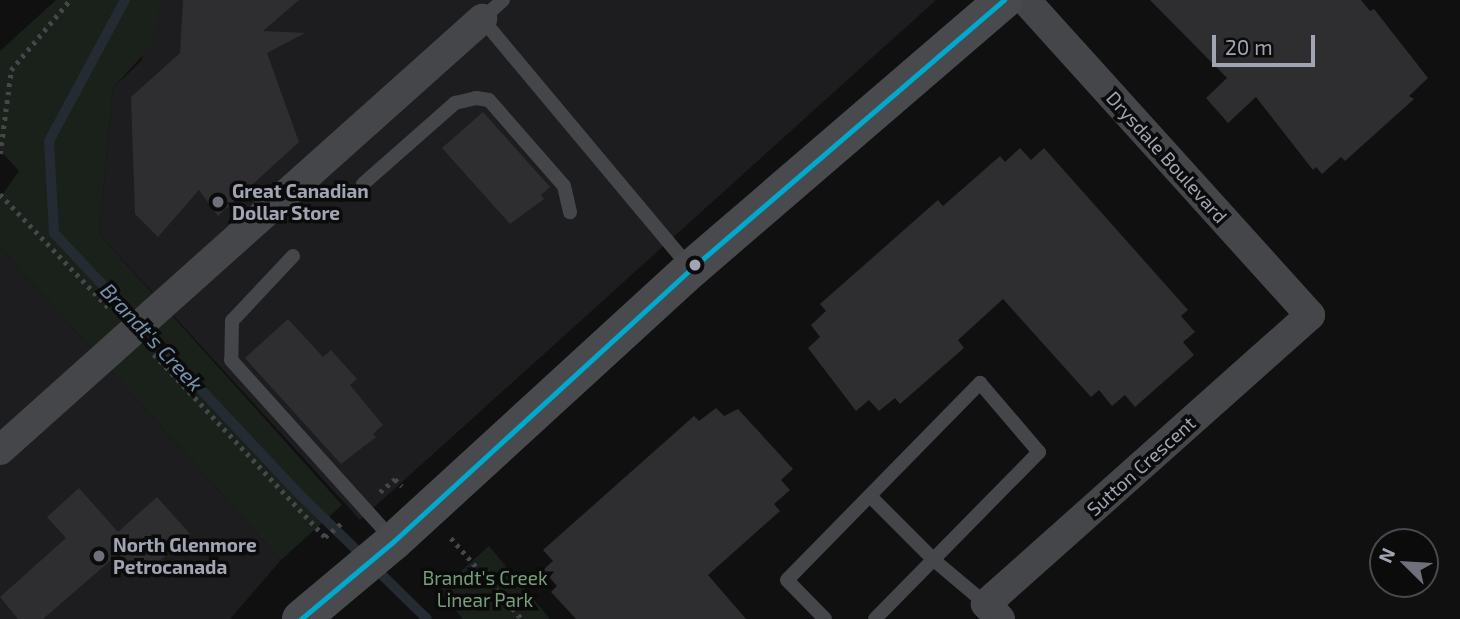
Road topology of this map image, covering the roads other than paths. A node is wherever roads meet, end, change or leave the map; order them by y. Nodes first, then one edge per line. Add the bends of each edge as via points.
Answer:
1 (1004, 0) edge
2 (1025, 0) edge
3 (493, 10) edge
4 (363, 184) dead end
5 (570, 212) dead end
6 (293, 256) dead end
7 (691, 269) junction
8 (1310, 315) joint
9 (0, 450) edge
10 (872, 498) junction
11 (394, 541) junction
12 (935, 561) junction
13 (993, 611) edge
14 (304, 618) edge
15 (825, 619) edge
16 (875, 619) edge

1 - 7 street
2 - 8 street, Drysdale Boulevard
3 - 7 lane
3 - 9 street
4 - 5 lane via 455,103 476,98 489,100 565,186
6 - 11 lane via 232,321 231,360
7 - 11 street
8 - 13 street, Sutton Crescent
10 - 12 lane
10 - 12 lane via 980,383 1039,452
10 - 15 lane via 787,580
11 - 14 street
12 - 13 lane
12 - 16 lane

